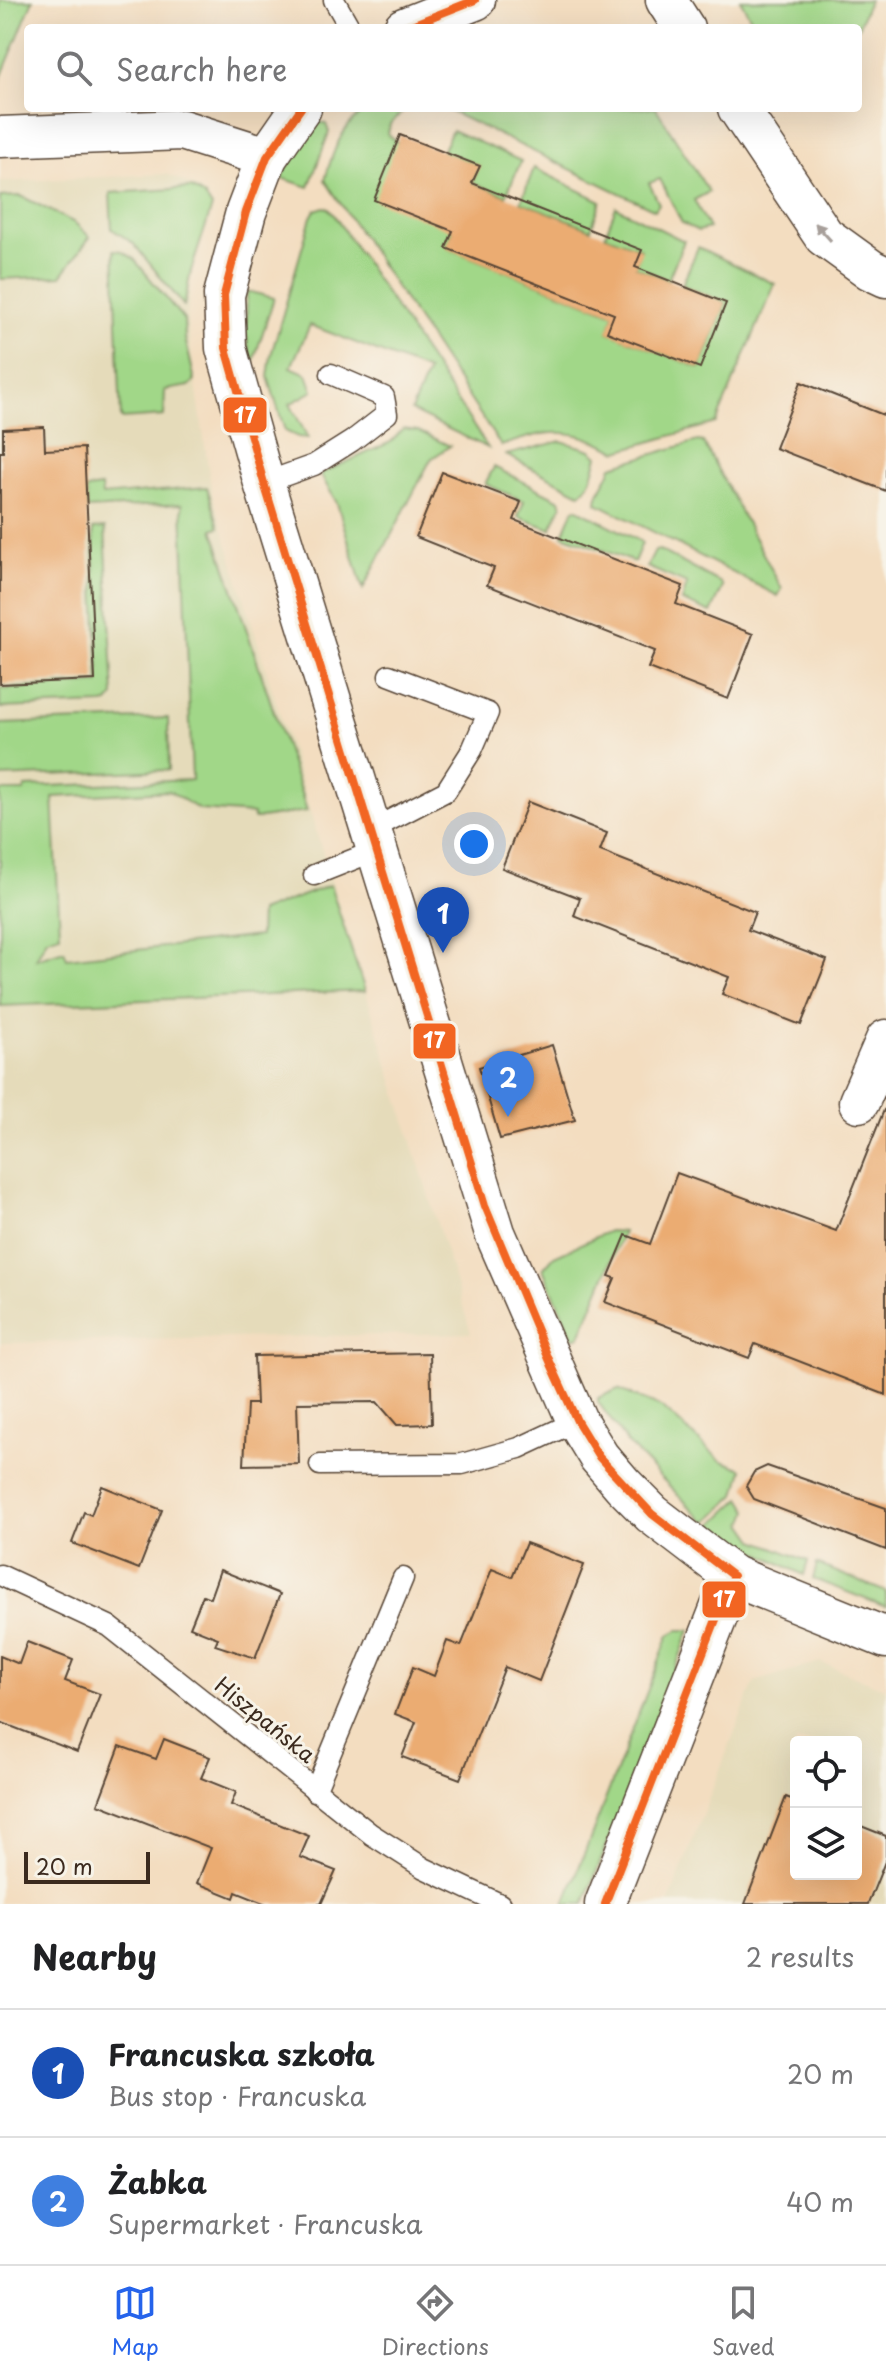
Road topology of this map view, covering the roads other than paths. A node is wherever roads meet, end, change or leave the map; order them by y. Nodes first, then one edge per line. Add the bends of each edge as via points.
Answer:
1 (334, 0) edge
2 (475, 0) edge
3 (666, 0) edge
4 (348, 24) edge
5 (414, 24) edge
6 (681, 24) edge
7 (298, 112) edge
8 (741, 112) edge
9 (0, 137) edge
10 (267, 157) junction
11 (886, 277) edge
12 (331, 374) dead end
13 (264, 483) junction
14 (389, 675) dead end
15 (374, 840) junction
16 (314, 875) dead end
17 (886, 1040) edge
18 (859, 1102) dead end
19 (577, 1421) junction
20 (320, 1465) dead end
21 (0, 1575) edge
22 (733, 1576) junction
23 (403, 1578) dead end
24 (886, 1638) edge
25 (315, 1791) junction
26 (500, 1904) edge
27 (605, 1904) edge

1 - 4 lane
2 - 5 street
3 - 6 street
7 - 10 street
11 -> 8 street via 824,236
9 - 10 street via 182,130
10 - 13 street via 224,295 226,348
12 - 13 lane via 384,397 387,414 314,465
13 - 15 street
14 - 15 lane via 488,713 446,791
15 - 16 lane
15 - 19 street via 490,1219
17 - 18 street
19 - 20 lane via 519,1448 462,1464
19 - 22 street via 599,1457 652,1514
21 - 25 lane, Hiszpańska via 109,1626
22 - 24 street
22 - 27 street
23 - 25 lane
25 - 26 lane, Hiszpańska via 424,1868

